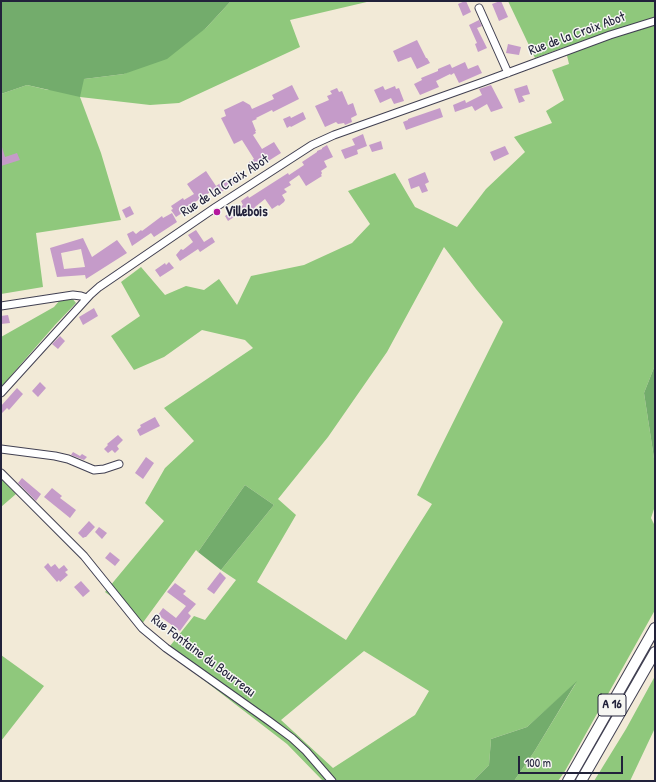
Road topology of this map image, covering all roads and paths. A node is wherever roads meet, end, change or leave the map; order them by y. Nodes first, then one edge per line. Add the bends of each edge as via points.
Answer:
1 (479, 8) dead end
2 (655, 21) edge
3 (508, 73) junction
4 (87, 298) junction
5 (1, 306) edge
6 (1, 393) edge
7 (1, 449) edge
8 (120, 464) dead end
9 (1, 473) edge
10 (655, 628) edge
11 (655, 652) edge
12 (617, 719) junction
13 (332, 781) edge
14 (568, 781) edge
15 (581, 781) edge
16 (586, 781) edge

1 - 3 street
2 - 3 street, Rue de la Croix Abot
3 - 4 street, Rue de la Croix Abot via 316,143 108,280
4 - 5 street via 73,295
4 - 6 street, Rue de la Croix Abot
7 - 8 street via 55,456 94,470
9 - 13 street, Rue Fontaine du Bourreau via 84,556 142,628 292,738
10 - 14 highway, A 16
11 - 12 highway, A 16
12 - 15 highway, A 16
12 - 16 highway

